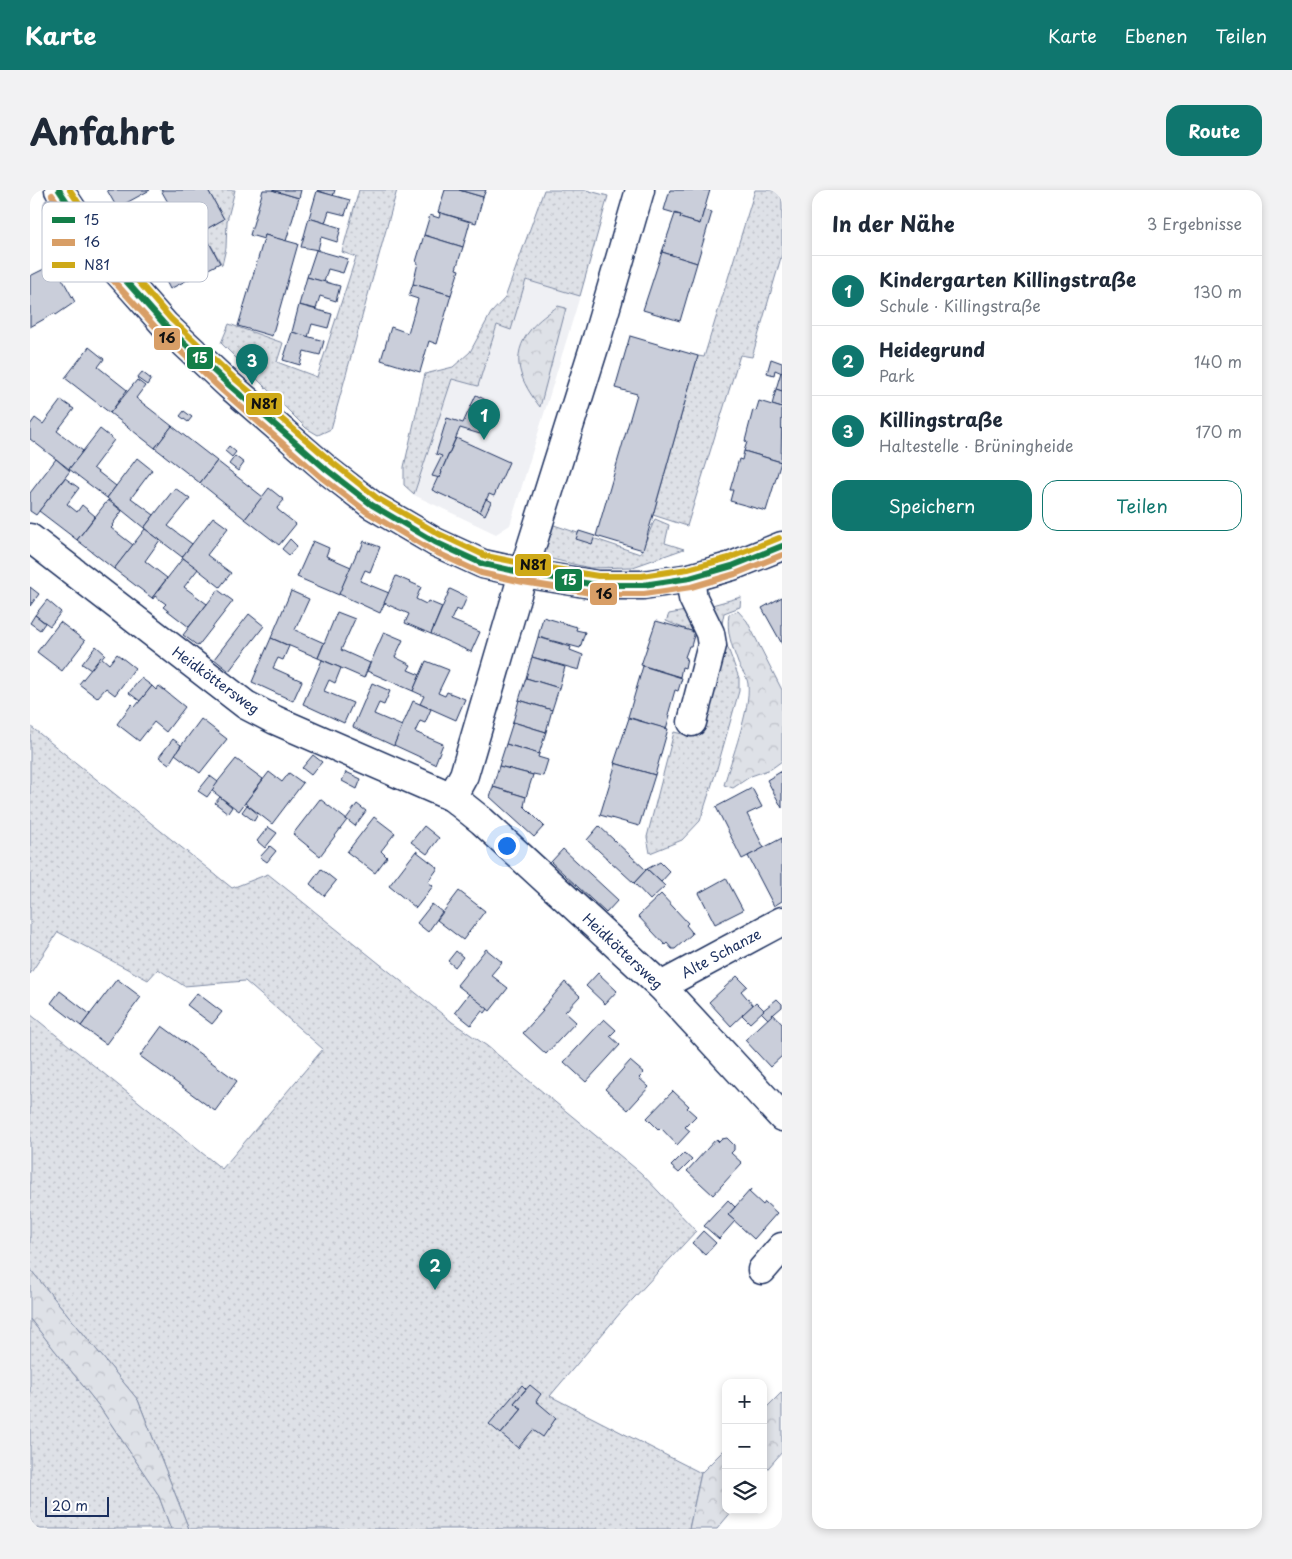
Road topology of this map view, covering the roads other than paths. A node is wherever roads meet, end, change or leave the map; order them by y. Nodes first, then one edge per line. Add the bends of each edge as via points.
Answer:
1 (59, 190) edge
2 (640, 190) edge
3 (67, 202) edge
4 (127, 282) edge
5 (30, 538) edge
6 (782, 546) edge
7 (524, 574) junction
8 (690, 578) junction
9 (692, 722) dead end
10 (452, 797) junction
11 (782, 921) edge
12 (661, 986) junction
13 (782, 1116) edge
14 (782, 1247) edge
15 (762, 1270) dead end

1 - 3 street
2 - 7 street
4 - 7 street via 165,325 229,385 372,505 435,542 483,564
5 - 10 street, Heidköttersweg via 246,705
6 - 8 street
7 - 8 street via 597,585 643,585
7 - 10 street via 464,775
8 - 9 street via 693,598 710,632 712,645
10 - 12 street, Heidköttersweg
11 - 12 street, Alte Schanze
12 - 13 street, Heidköttersweg
14 - 15 street

